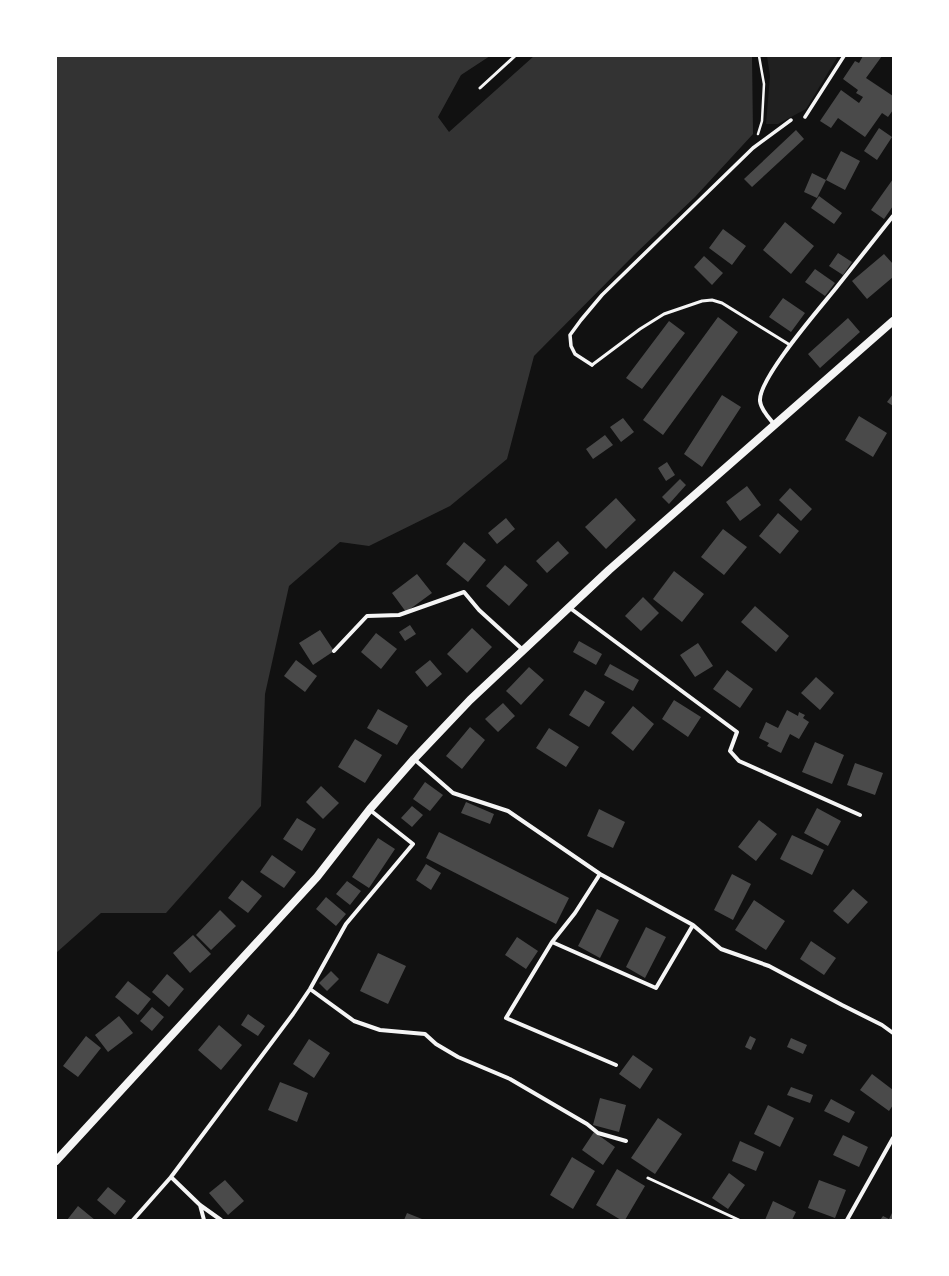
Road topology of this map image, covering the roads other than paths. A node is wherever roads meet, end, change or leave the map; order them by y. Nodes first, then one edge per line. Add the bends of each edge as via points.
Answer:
1 (515, 56) edge
2 (844, 56) edge
3 (480, 88) dead end
4 (805, 117) dead end
5 (791, 120) dead end
6 (893, 216) edge
7 (893, 321) edge
8 (790, 345) junction
9 (592, 365) joint
10 (774, 424) junction
11 (570, 608) junction
12 (523, 650) junction
13 (334, 651) dead end
14 (414, 759) junction
15 (370, 809) junction
16 (860, 815) dead end
17 (600, 874) junction
18 (693, 925) junction
19 (552, 942) junction
20 (310, 989) junction
21 (893, 1032) edge
22 (616, 1065) dead end
23 (893, 1138) edge
24 (626, 1141) dead end
25 (56, 1161) edge
26 (171, 1177) junction
27 (648, 1178) dead end
28 (200, 1205) junction
29 (133, 1220) edge
30 (204, 1220) edge
31 (221, 1220) edge
32 (739, 1220) edge
33 (847, 1220) edge

1 - 3 lane
2 - 4 street
5 - 9 street via 753,148 602,295 581,320 570,335 571,346 575,354
6 - 8 street
7 - 10 main road
8 - 9 lane via 722,303 702,301 664,314
8 - 10 street via 762,389 762,410
10 - 11 main road via 609,570
11 - 12 main road
11 - 16 street via 737,732 730,751 739,760
12 - 13 street via 479,610 464,592 399,615 366,616
12 - 14 main road via 470,700
14 - 15 main road
14 - 17 street via 453,793 508,812
15 - 20 street via 413,844 346,924
15 - 25 main road via 317,877
17 - 18 street
17 - 19 street via 575,914
18 - 19 street via 656,988
18 - 21 street via 721,949 769,966
19 - 22 street via 506,1018
20 - 24 street via 354,1021 380,1030 425,1034 458,1057 510,1079 587,1124 598,1134
20 - 26 street
23 - 33 street
26 - 28 street
26 - 29 street
27 - 32 lane
28 - 30 street
28 - 31 street

